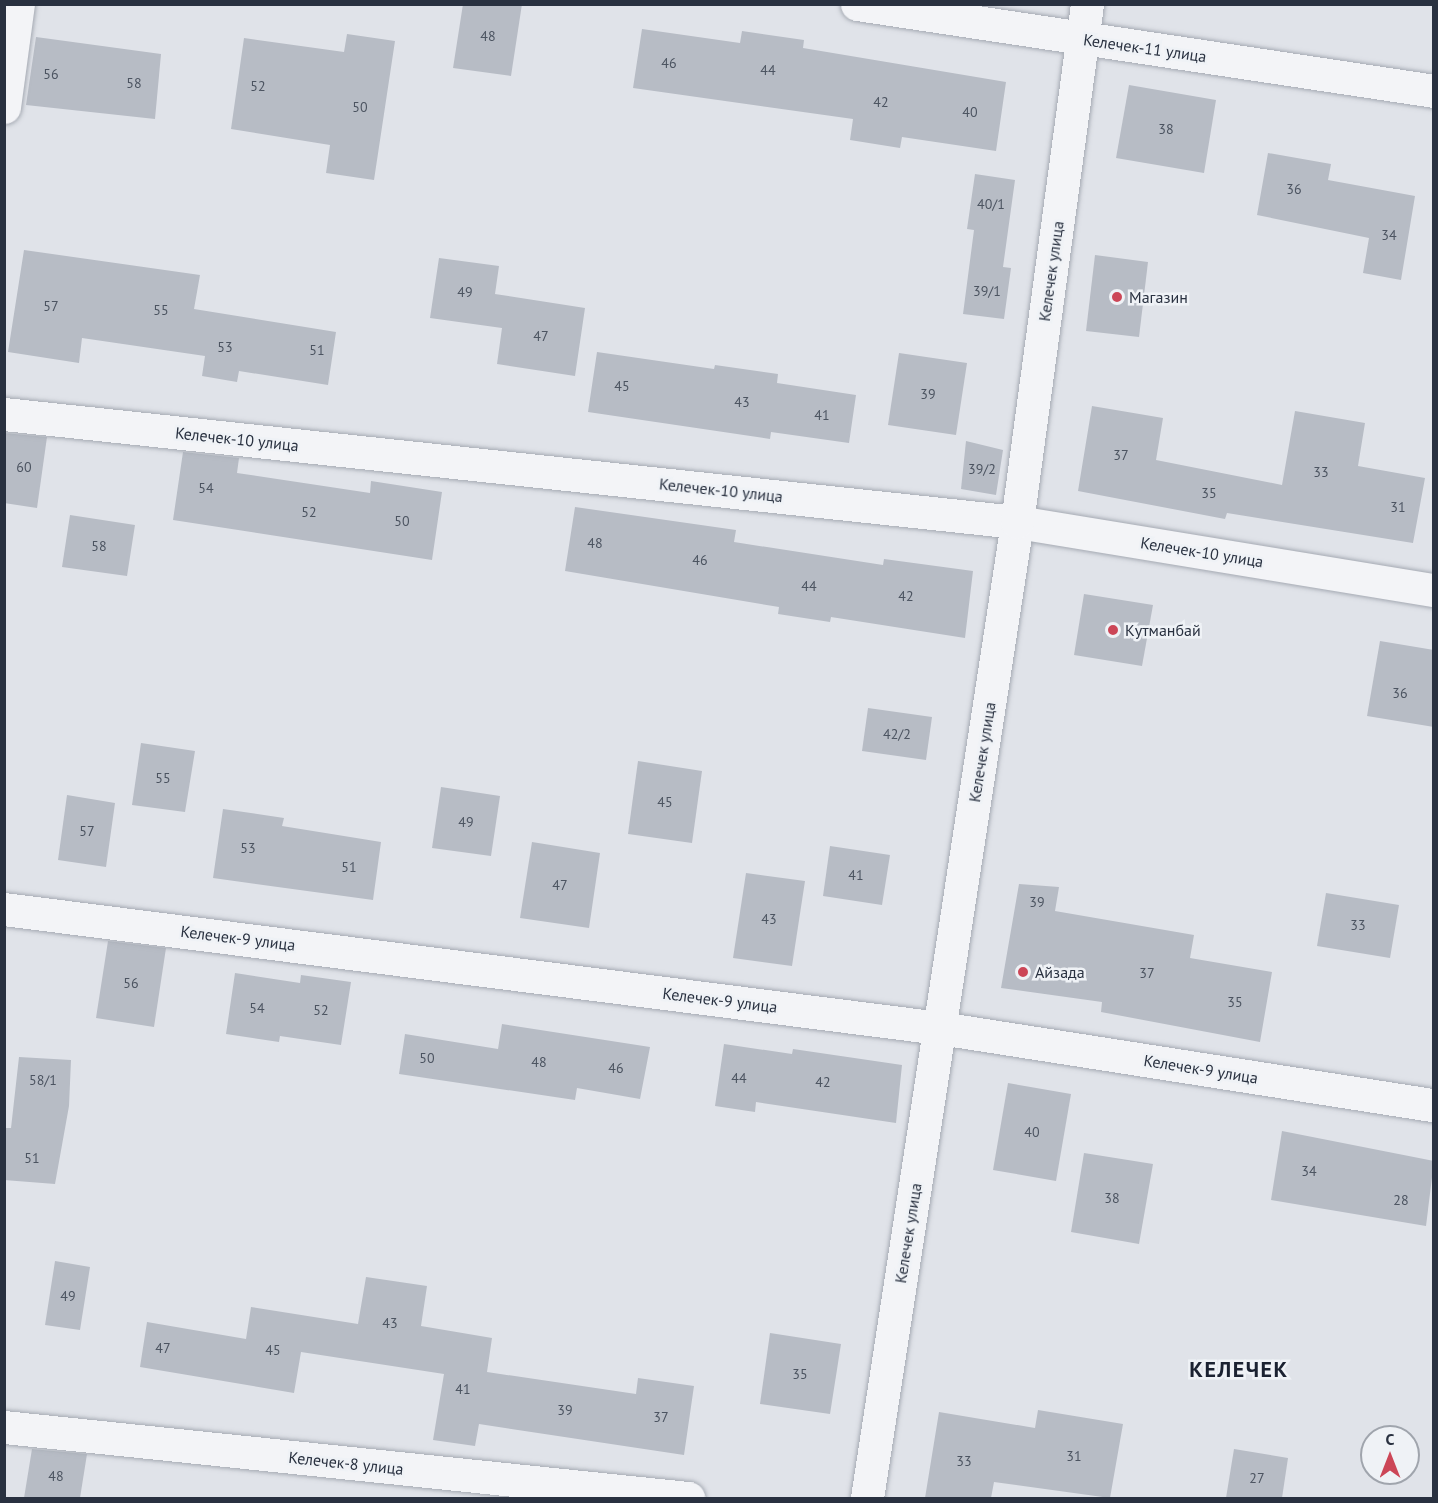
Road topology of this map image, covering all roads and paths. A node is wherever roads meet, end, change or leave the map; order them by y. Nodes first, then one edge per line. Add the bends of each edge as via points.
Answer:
1 (18, 4) edge
2 (857, 4) edge
3 (1087, 4) edge
4 (1081, 39) junction
5 (1434, 91) edge
6 (4, 107) edge
7 (4, 414) edge
8 (1017, 522) junction
9 (1434, 590) edge
10 (4, 909) edge
11 (940, 1028) junction
12 (1434, 1105) edge
13 (4, 1428) edge
14 (688, 1498) edge
15 (867, 1498) edge

1 - 6 street
2 - 4 street, Келечек-11 улица
3 - 4 street, Келечек улица
4 - 5 street, Келечек-11 улица
4 - 8 street, Келечек улица
7 - 8 street, Келечек-10 улица
8 - 9 street, Келечек-10 улица
8 - 11 street, Келечек улица
10 - 11 street, Келечек-9 улица
11 - 12 street, Келечек-9 улица
11 - 15 street, Келечек улица
13 - 14 street, Келечек-8 улица

